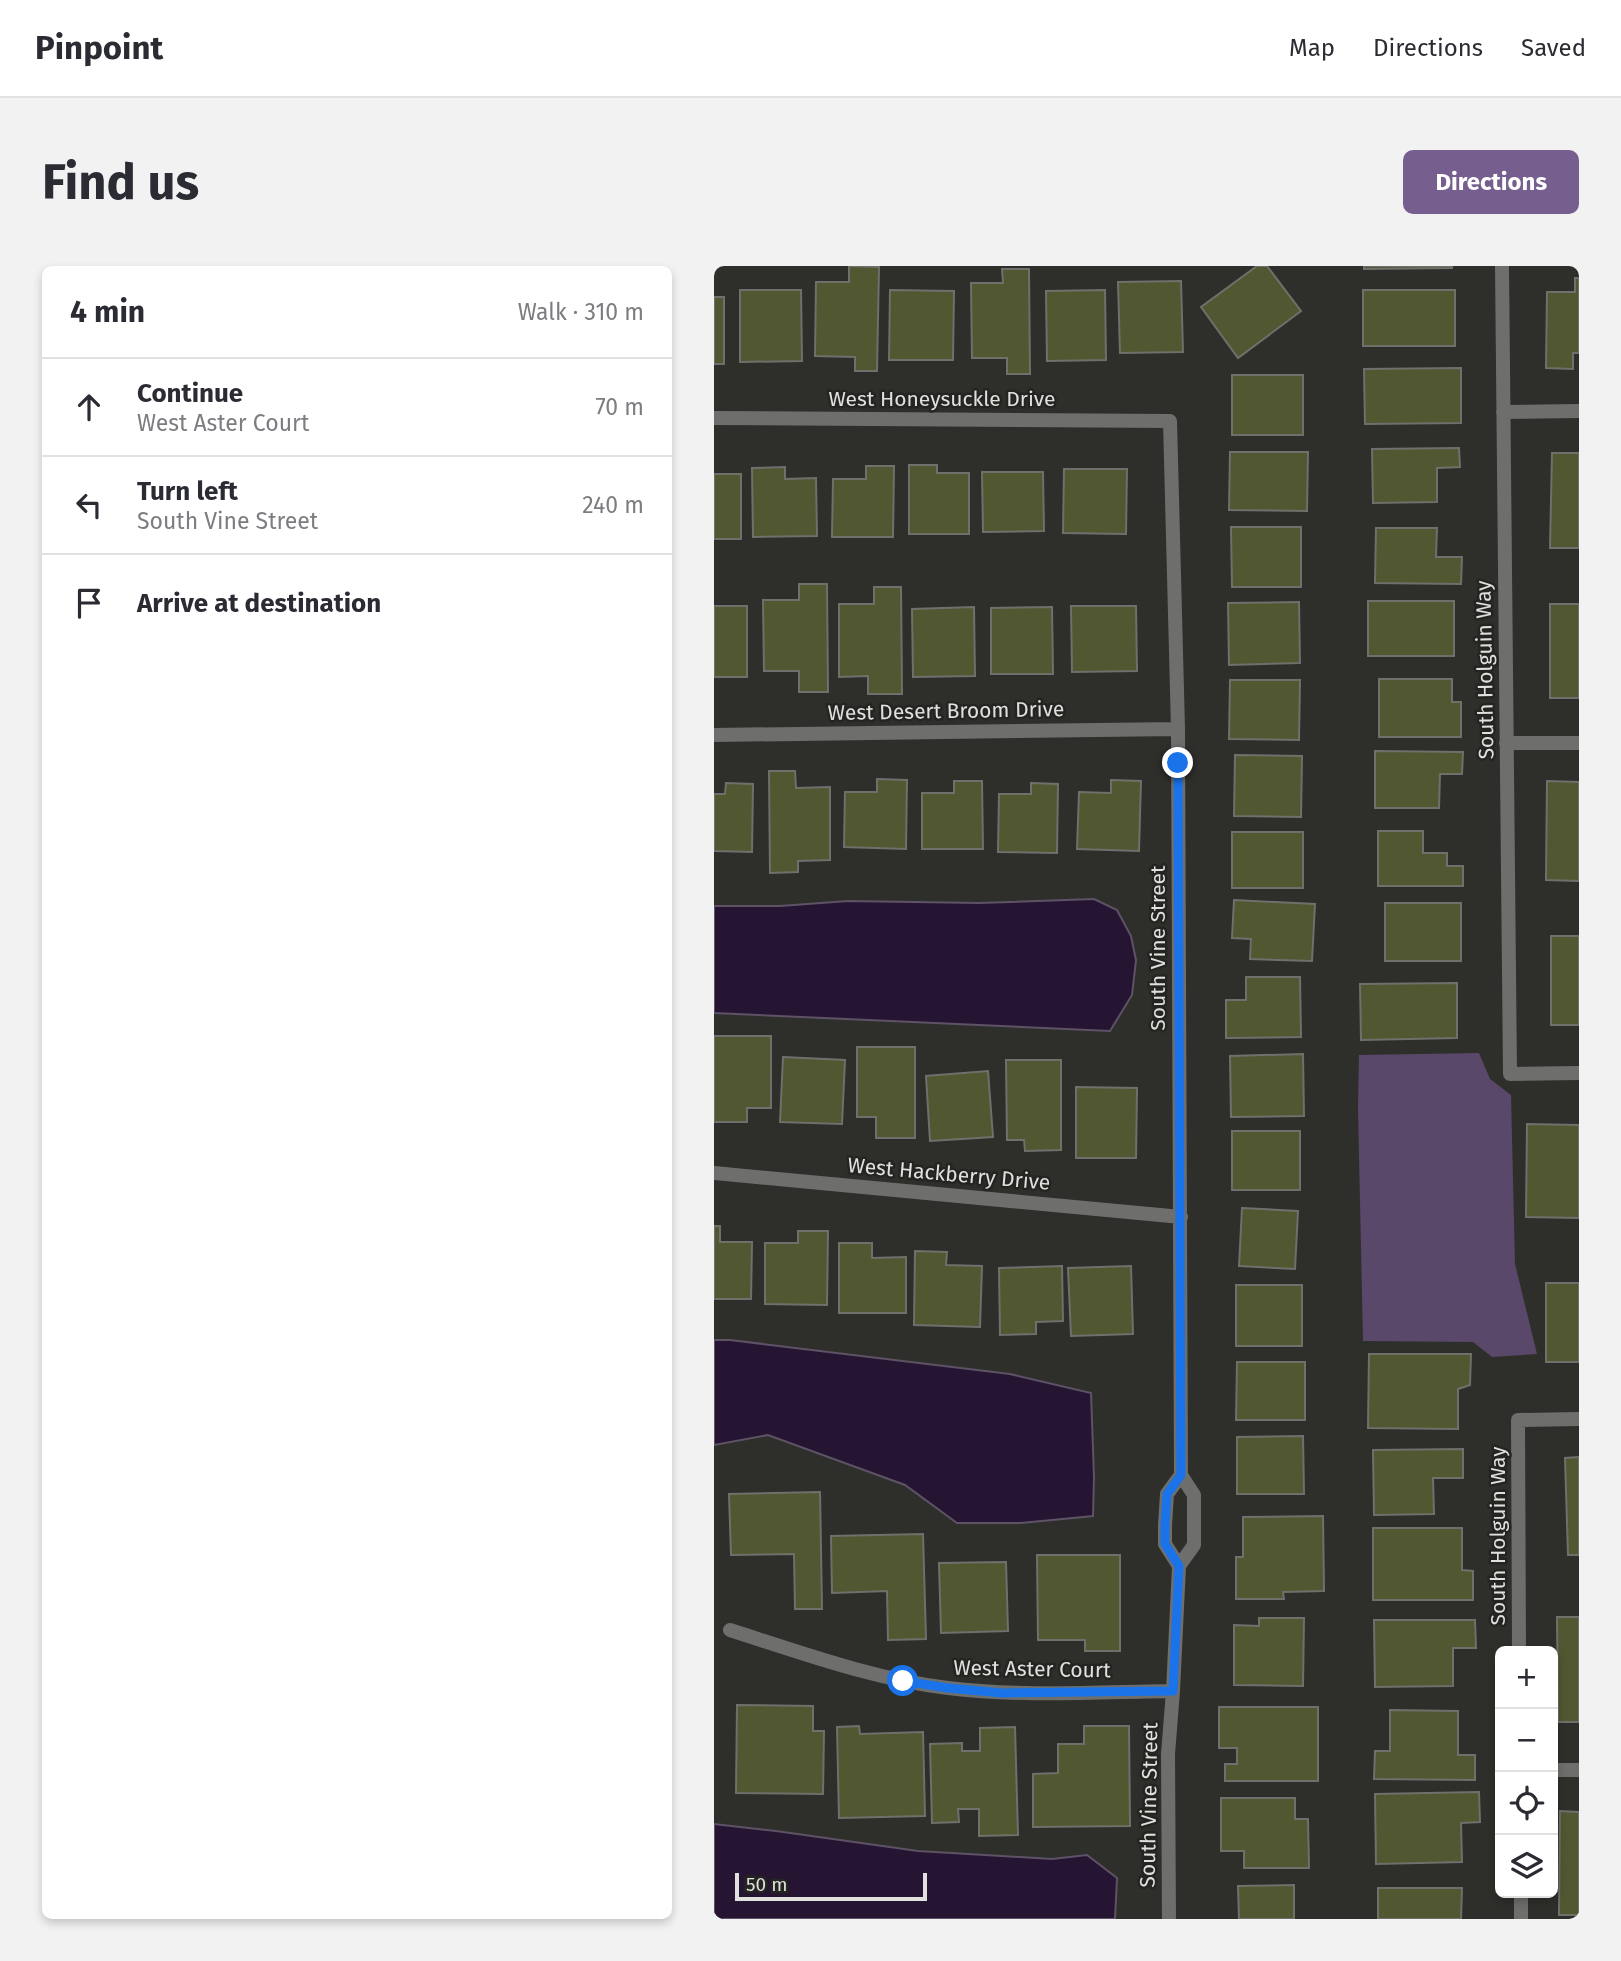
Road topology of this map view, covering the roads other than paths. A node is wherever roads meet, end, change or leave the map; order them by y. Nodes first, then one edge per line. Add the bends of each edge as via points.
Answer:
1 (1502, 266) edge
2 (1579, 411) edge
3 (1503, 412) junction
4 (714, 418) edge
5 (1170, 421) joint
6 (1178, 729) junction
7 (714, 735) edge
8 (1506, 743) junction
9 (1579, 743) edge
10 (1579, 1073) edge
11 (714, 1173) edge
12 (1181, 1217) junction
13 (1579, 1419) edge
14 (1181, 1475) junction
15 (1179, 1566) junction
16 (730, 1630) dead end
17 (1519, 1646) edge
18 (1173, 1691) junction
19 (1558, 1770) edge
20 (1579, 1770) edge
21 (1521, 1898) edge
22 (1169, 1919) edge
23 (1521, 1919) edge

1 - 3 street, South Holguin Way
2 - 3 street
3 - 8 street, South Holguin Way
4 - 5 street, West Honeysuckle Drive
5 - 6 street, South Vine Street
6 - 7 street, West Desert Broom Drive
6 - 12 street, South Vine Street
8 - 9 street
8 - 10 street, South Holguin Way via 1510,1074
11 - 12 street, West Hackberry Drive
12 - 14 street, South Vine Street
13 - 17 street, South Holguin Way via 1518,1420
14 - 15 street, South Vine Street via 1194,1495 1194,1545
14 - 15 street, South Vine Street via 1167,1494 1165,1525 1165,1544
15 - 18 street, South Vine Street
16 - 18 street, West Aster Court via 857,1671 948,1688 1002,1693
18 - 22 street, South Vine Street via 1168,1754
19 - 20 street
21 - 23 street

